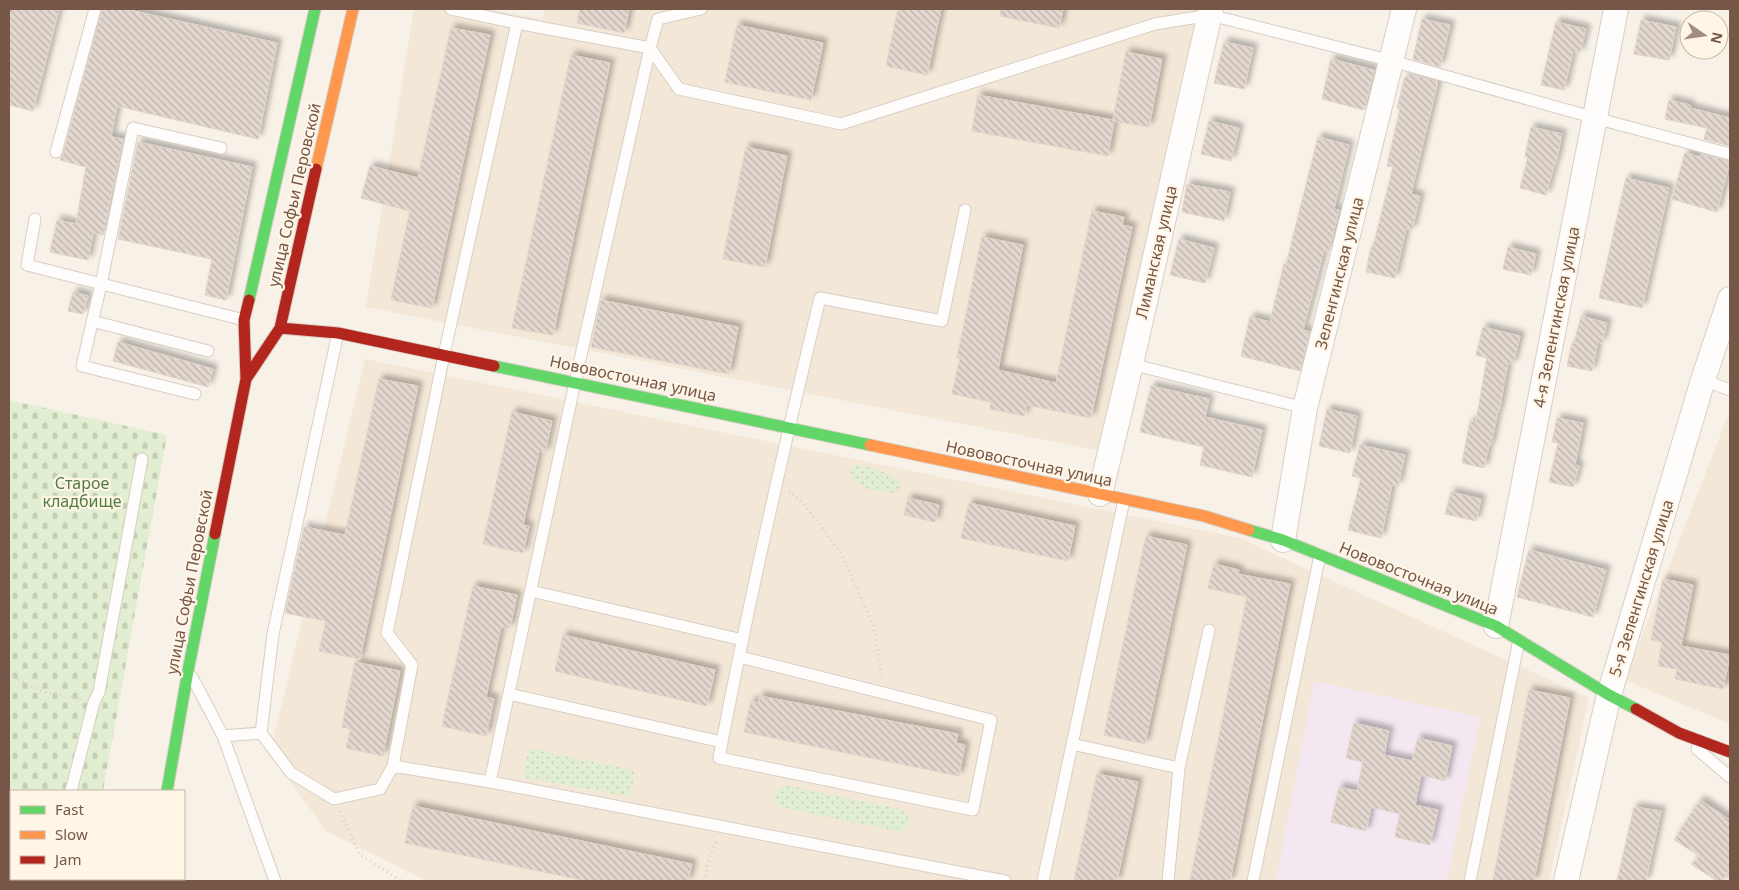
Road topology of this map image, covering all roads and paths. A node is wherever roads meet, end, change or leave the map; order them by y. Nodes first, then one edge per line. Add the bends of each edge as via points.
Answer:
1 (95, 9) edge
2 (315, 9) edge
3 (353, 9) edge
4 (451, 9) edge
5 (701, 9) edge
6 (1404, 9) edge
7 (1616, 9) edge
8 (1210, 12) edge
9 (518, 23) junction
10 (650, 48) junction
11 (1392, 61) junction
12 (1594, 118) junction
13 (221, 148) dead end
14 (56, 152) dead end
15 (1730, 154) edge
16 (964, 210) dead end
17 (35, 219) dead end
18 (101, 284) junction
19 (1730, 299) edge
20 (249, 321) junction
21 (92, 322) junction
22 (276, 327) junction
23 (338, 332) junction
24 (208, 351) dead end
25 (444, 355) junction
26 (1131, 364) junction
27 (246, 380) junction
28 (1703, 380) junction
29 (575, 382) junction
30 (1730, 390) edge
31 (195, 394) dead end
32 (1306, 408) junction
33 (788, 428) junction
34 (142, 459) dead end
35 (777, 481) junction
36 (1100, 494) junction
37 (1124, 500) junction
38 (1283, 540) junction
39 (1320, 555) junction
40 (531, 591) junction
41 (1496, 626) junction
42 (1208, 630) dead end
43 (743, 640) junction
44 (1519, 640) junction
45 (740, 657) junction
46 (188, 671) junction
47 (9, 675) edge
48 (880, 692) junction
49 (509, 694) junction
50 (1609, 696) junction
51 (94, 702) junction
52 (261, 732) junction
53 (1678, 733) junction
54 (222, 736) junction
55 (722, 742) junction
56 (1072, 744) junction
57 (1730, 752) edge
58 (393, 766) junction
59 (1179, 768) junction
60 (1730, 777) edge
61 (490, 782) junction
62 (71, 790) edge
63 (167, 790) edge
64 (334, 799) junction
65 (721, 827) junction
66 (275, 881) edge
67 (401, 881) edge
68 (704, 881) edge
69 (1004, 881) edge
70 (1043, 881) edge
71 (1168, 881) edge
72 (1253, 881) edge
73 (1470, 881) edge
74 (1566, 881) edge

1 - 14 lane
2 - 20 main road, улица Софьи Перовской
3 - 22 main road, улица Софьи Перовской
4 - 9 lane
5 - 10 lane via 658,18
6 - 11 street, Зеленгинская улица
7 - 12 street, 4-я Зеленгинская улица
8 - 10 lane via 1155,24 840,124 679,89
8 - 11 lane
8 - 26 street, Лиманская улица
9 - 10 lane
9 - 25 lane
10 - 29 lane
11 - 12 lane
11 - 32 street, Зеленгинская улица
12 - 15 lane
12 - 41 street, 4-я Зеленгинская улица
13 - 18 lane via 133,128
16 - 33 lane via 942,321 820,298
17 - 18 lane via 26,265
18 - 20 lane
18 - 21 lane
19 - 28 street, 5-я Зеленгинская улица
20 - 27 main road, улица Софьи Перовской
21 - 24 lane
21 - 31 lane via 82,366
22 - 23 main road, Нововосточная улица
22 - 27 main road, улица Софьи Перовской
23 - 25 main road, Нововосточная улица
23 - 52 lane via 273,634
25 - 29 main road, Нововосточная улица
25 - 58 lane via 387,632 412,665
26 - 32 lane
26 - 36 street, Лиманская улица
27 - 46 main road, улица Софьи Перовской
28 - 30 lane
28 - 50 street, 5-я Зеленгинская улица
29 - 33 main road, Нововосточная улица
29 - 40 lane
32 - 38 street, Зеленгинская улица
33 - 35 lane
33 - 36 main road, Нововосточная улица
34 - 51 lane via 99,692
35 - 43 lane
35 - 48 path via 803,503 841,553 873,624 881,666
36 - 37 main road, Нововосточная улица
37 - 38 main road, Нововосточная улица via 1204,516
37 - 56 lane
38 - 39 main road, Нововосточная улица
39 - 41 main road, Нововосточная улица
39 - 72 lane
40 - 43 lane
40 - 49 lane
41 - 44 main road, Нововосточная улица
42 - 59 lane
43 - 45 lane
44 - 50 main road, Нововосточная улица
44 - 73 lane
45 - 48 lane
45 - 55 lane
46 - 54 lane
46 - 63 main road, улица Софьи Перовской
47 - 51 path via 44,692
48 - 55 lane via 991,720 972,810 719,758
49 - 55 lane
49 - 61 lane
50 - 53 main road, Нововосточная улица
50 - 74 street, 5-я Зеленгинская улица
51 - 62 lane
52 - 54 lane
52 - 64 lane via 291,773
53 - 57 main road, Нововосточная улица
53 - 60 lane
54 - 66 lane
56 - 59 lane
56 - 70 lane
58 - 61 lane
58 - 64 lane via 380,789
59 - 71 lane
61 - 65 lane
64 - 67 path via 359,854
65 - 68 path
65 - 69 lane

